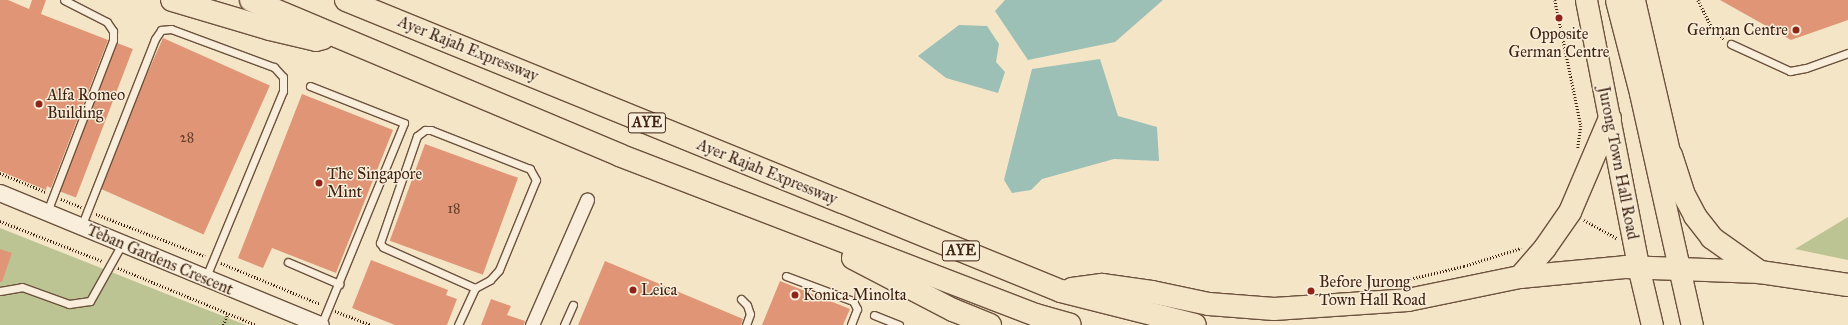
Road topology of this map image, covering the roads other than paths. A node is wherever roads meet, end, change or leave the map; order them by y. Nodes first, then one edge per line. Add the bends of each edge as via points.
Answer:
1 (64, 0) edge
2 (172, 0) edge
3 (251, 0) edge
4 (346, 0) edge
5 (1586, 0) edge
6 (1616, 0) edge
7 (1634, 0) edge
8 (332, 36) junction
9 (1731, 44) road end
10 (1848, 52) edge
11 (310, 86) dead end
12 (1610, 118) junction
13 (1670, 155) junction
14 (0, 194) edge
15 (586, 200) dead end
16 (760, 209) junction
17 (46, 212) junction
18 (81, 227) junction
19 (122, 244) junction
20 (288, 262) dead end
21 (1638, 266) junction
22 (1681, 269) junction
23 (1768, 273) junction
24 (786, 276) dead end
25 (1520, 277) junction
26 (205, 279) junction
27 (339, 284) junction
28 (1848, 285) edge
29 (475, 288) junction
30 (0, 291) edge
31 (1061, 291) junction
32 (1373, 294) dead end
33 (741, 299) dead end
34 (1408, 300) junction
35 (573, 305) dead end
36 (874, 315) dead end
37 (321, 325) edge
38 (458, 325) edge
39 (532, 325) edge
40 (564, 325) edge
41 (746, 325) edge
42 (851, 325) edge
43 (899, 325) edge
44 (990, 325) edge
45 (1070, 325) edge
46 (1196, 325) edge
47 (1652, 325) edge
48 (1692, 325) edge

1 - 17 lane via 103,19 113,31 113,40
2 - 8 highway via 316,40
3 - 8 highway, AYE
4 - 31 highway, Ayer Rajah Expressway / AYE
5 - 12 main road, Jurong Town Hall Road
6 - 22 main road
7 - 13 main road
8 - 16 highway, AYE via 619,156
9 - 10 lane via 1790,71 1806,68
11 - 27 lane via 404,124
12 - 21 main road, Jurong Town Hall Road
12 - 25 highway via 1570,212 1545,248
13 - 22 main road via 1688,248
13 - 23 highway via 1694,216 1712,238
14 - 17 street, Teban Gardens Crescent
15 - 39 street
16 - 44 highway via 953,310
16 - 45 highway, AYE via 1036,315
17 - 18 street, Teban Gardens Crescent
18 - 19 street, Teban Gardens Crescent
18 - 26 lane via 155,39 161,30 171,29 274,67 283,77 283,91
19 - 26 street, Teban Gardens Crescent
19 - 30 lane via 90,301 69,304 22,287
20 - 27 lane
21 - 22 highway
21 - 25 highway
21 - 47 main road, Jurong Town Hall Road
22 - 23 highway
22 - 48 main road
23 - 28 highway
24 - 42 lane via 853,301 857,309
25 - 34 highway
26 - 37 street, Teban Gardens Crescent
27 - 37 lane
29 - 29 lane via 490,280 499,270 536,180 530,168 431,130 425,130 417,136 380,243 383,247
29 - 38 lane
31 - 34 highway via 1102,285 1209,304
31 - 46 highway, Ayer Rajah Expressway / AYE
32 - 34 lane
33 - 41 lane via 748,305 750,314
35 - 40 lane
36 - 43 lane

